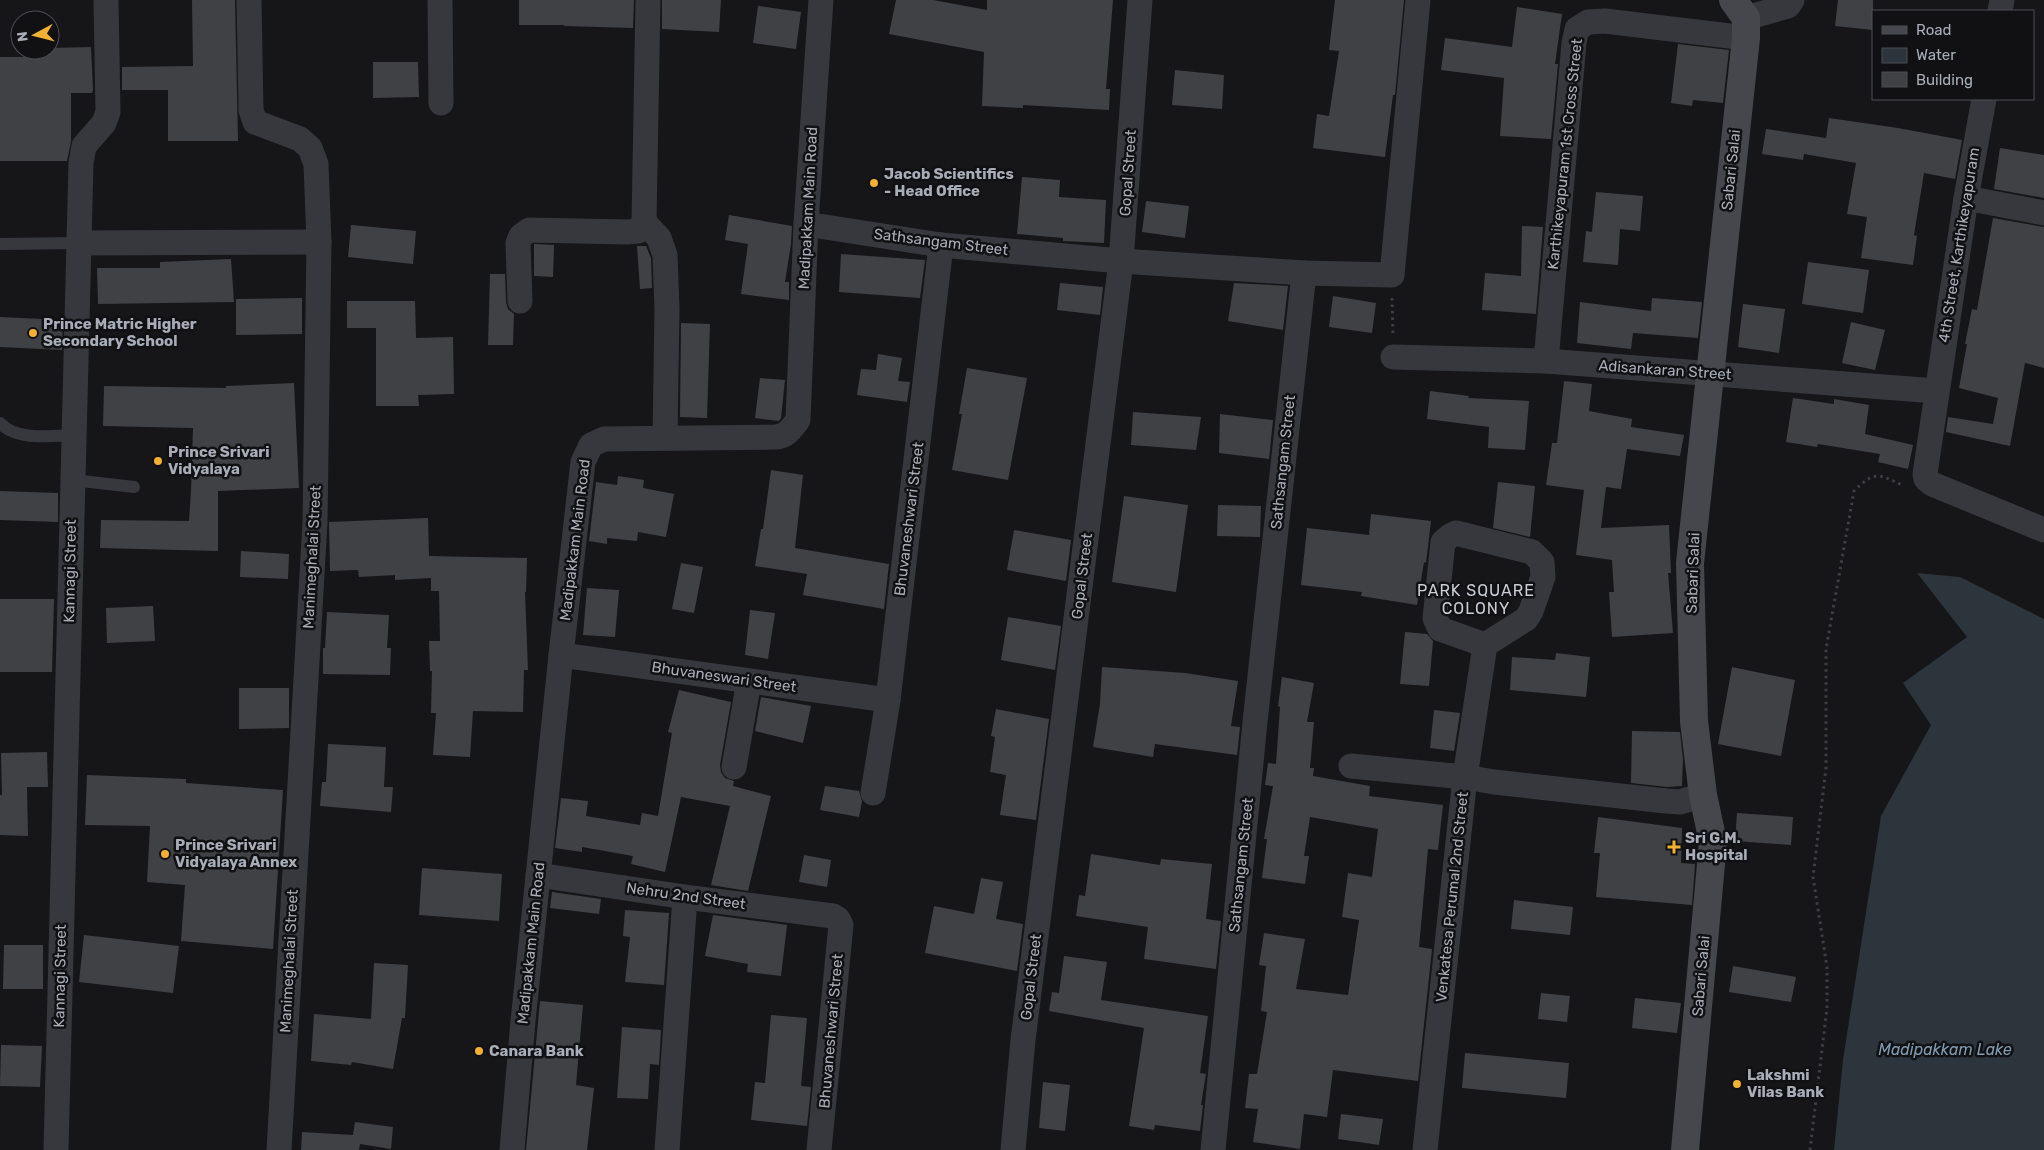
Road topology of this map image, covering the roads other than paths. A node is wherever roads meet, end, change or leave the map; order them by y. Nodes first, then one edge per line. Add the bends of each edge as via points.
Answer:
1 (106, 0) edge
2 (249, 0) edge
3 (440, 0) edge
4 (648, 0) edge
5 (821, 0) edge
6 (1140, 0) edge
7 (1418, 0) edge
8 (1792, 0) edge
9 (1742, 19) edge
10 (1984, 100) edge
11 (440, 103) dead end
12 (1966, 198) junction
13 (2044, 213) edge
14 (644, 222) junction
15 (806, 224) junction
16 (319, 242) junction
17 (79, 243) junction
18 (0, 244) edge
19 (941, 245) junction
20 (1122, 262) junction
21 (1304, 273) junction
22 (520, 301) dead end
23 (1393, 358) road end
24 (1546, 361) junction
25 (1709, 373) junction
26 (1936, 391) junction
27 (0, 423) edge
28 (74, 435) junction
29 (665, 438) junction
30 (73, 480) junction
31 (134, 487) dead end
32 (2044, 530) edge
33 (1485, 645) junction
34 (561, 655) junction
35 (749, 680) junction
36 (888, 700) junction
37 (1352, 766) dead end
38 (734, 767) dead end
39 (1465, 777) junction
40 (873, 793) dead end
41 (1703, 795) junction
42 (538, 875) junction
43 (685, 897) junction
44 (833, 916) joint
45 (56, 1150) edge
46 (278, 1150) edge
47 (512, 1150) edge
48 (667, 1150) edge
49 (819, 1150) edge
50 (1012, 1150) edge
51 (1213, 1150) edge
52 (1425, 1150) edge
53 (1685, 1150) edge

1 - 17 street, Kannagi Street via 108,112 104,123 84,146
2 - 16 street, Manimeghalai Street via 251,110 254,122 300,139 310,148 316,164
3 - 11 street
4 - 14 street
5 - 15 street, Madipakkam Main Road
6 - 20 street, Gopal Street
7 - 21 street via 1392,275
8 - 9 street via 1788,6
9 - 24 street, Karthikeyapuram 1st Cross Street via 1588,22 1578,29 1574,43
9 - 25 main road, Sabari Salai
10 - 12 street, 4th Street, Karthikeyapuram
12 - 13 street
12 - 26 street, 4th Street, Karthikeyapuram
14 - 22 street via 638,231 627,232 529,230 518,243
14 - 29 street via 659,238 665,255
15 - 19 street, Sathsangam Street
15 - 29 street, Madipakkam Main Road via 798,420 783,436
16 - 17 street
16 - 46 street, Manimeghalai Street via 315,522
17 - 18 lane
17 - 28 street, Kannagi Street
19 - 20 street, Sathsangam Street
19 - 36 street, Bhuvaneshwari Street
20 - 21 street, Sathsangam Street
20 - 50 street, Gopal Street via 1022,1040
21 - 51 street, Sathsangam Street
23 - 24 street, Adisankaran Street
24 - 25 street, Adisankaran Street
25 - 26 street, Adisankaran Street
25 - 41 main road, Sabari Salai via 1690,564 1694,721
26 - 32 street, 4th Street, Karthikeyapuram via 1924,470 1926,479
27 - 28 lane via 7,431 22,434
28 - 30 street, Kannagi Street
29 - 34 street, Madipakkam Main Road via 604,439 591,445 587,451 583,462
30 - 31 lane
30 - 45 street, Kannagi Street
33 - 33 street via 1440,629 1435,618 1443,542 1456,533 1532,552 1542,562 1543,577 1526,619
33 - 39 street, Venkatesa Perumal 2nd Street
34 - 35 street, Bhuvaneswari Street
34 - 42 street, Madipakkam Main Road
35 - 36 street, Bhuvaneswari Street
35 - 38 street
36 - 40 street, Bhuvaneshwari Street
37 - 39 street
39 - 41 street via 1666,801 1680,802
39 - 52 street, Venkatesa Perumal 2nd Street
41 - 53 main road, Sabari Salai via 1713,842
42 - 43 street, Nehru 2nd Street
42 - 47 street, Madipakkam Main Road
43 - 44 street, Nehru 2nd Street
43 - 48 street
44 - 49 street, Bhuvaneshwari Street via 841,925

